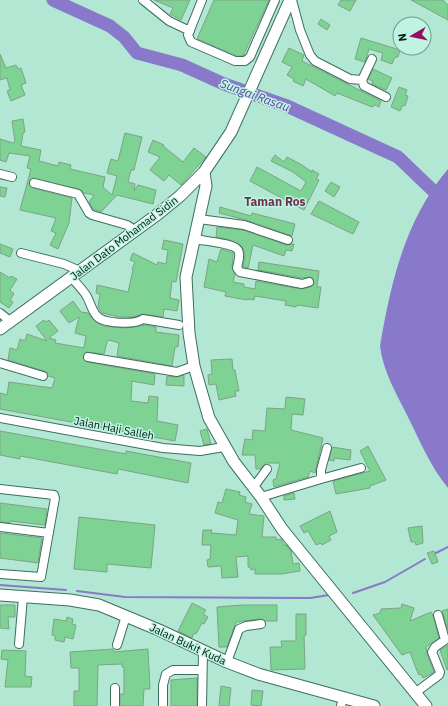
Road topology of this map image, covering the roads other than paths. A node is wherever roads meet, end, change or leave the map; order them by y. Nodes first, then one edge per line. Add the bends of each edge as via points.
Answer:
1 (143, 0) edge
2 (202, 0) edge
3 (275, 0) edge
4 (291, 0) edge
5 (190, 31) junction
6 (372, 59) dead end
7 (362, 80) junction
8 (386, 97) dead end
9 (204, 172) junction
10 (0, 174) edge
11 (12, 177) dead end
12 (34, 183) dead end
13 (199, 219) junction
14 (136, 231) junction
15 (195, 239) junction
16 (288, 240) dead end
17 (21, 252) dead end
18 (76, 274) junction
19 (309, 282) dead end
20 (0, 313) edge
21 (10, 321) junction
22 (179, 325) dead end
23 (0, 330) edge
24 (88, 357) dead end
25 (0, 363) edge
26 (194, 366) junction
27 (43, 376) dead end
28 (0, 418) edge
29 (224, 447) junction
30 (327, 448) dead end
31 (360, 468) dead end
32 (267, 469) dead end
33 (321, 479) junction
34 (253, 488) junction
35 (0, 489) edge
36 (261, 497) junction
37 (0, 527) edge
38 (49, 533) junction
39 (0, 574) edge
40 (0, 595) edge
41 (23, 597) junction
42 (438, 615) dead end
43 (126, 616) junction
44 (261, 624) dead end
45 (20, 644) dead end
46 (117, 645) dead end
47 (202, 652) junction
48 (227, 662) junction
49 (201, 670) junction
50 (115, 688) dead end
51 (417, 699) edge
52 (342, 702) edge
53 (115, 706) edge
54 (163, 706) edge
55 (202, 706) edge
56 (374, 706) edge
57 (426, 706) edge

1 - 5 street via 169,21
2 - 5 street
3 - 5 street via 250,57 245,60 235,61 191,42 188,35
4 - 7 street via 300,30 315,61 350,79
4 - 9 street, Jalan Dato Mohamad Sidin via 231,132
6 - 7 street
7 - 8 street via 364,86
9 - 13 street via 206,186
9 - 14 street, Jalan Dato Mohamad Sidin via 180,196
10 - 11 street
12 - 14 street via 78,194 92,215 127,225
13 - 15 street
13 - 16 street via 244,225
14 - 18 street, Jalan Dato Mohamad Sidin
15 - 19 street via 232,246 238,250 240,256 237,268 240,272 302,284
15 - 26 street via 186,277 189,333
17 - 18 street via 64,264
18 - 21 street, Jalan Dato Mohamad Sidin
18 - 22 street via 96,315 100,318 126,323 137,323 143,319
20 - 21 street
21 - 23 street, Jalan Dato Mohamad Sidin
24 - 26 street via 177,372
25 - 27 street
26 - 29 street via 209,418
28 - 29 street, Jalan Haji Salleh via 163,448 200,451
29 - 34 street
30 - 33 street
31 - 33 street
32 - 34 street
33 - 36 street
34 - 36 street
35 - 38 street via 54,495
36 - 51 street via 282,529
37 - 38 street
38 - 39 street via 40,578
40 - 41 street, Jalan Bukit Kuda
41 - 43 street, Jalan Bukit Kuda via 99,605
41 - 45 street
42 - 51 street via 445,640 432,652 440,672
43 - 46 street
43 - 47 street, Jalan Bukit Kuda
44 - 48 street via 239,629
47 - 48 street, Jalan Bukit Kuda
47 - 49 street
48 - 52 street, Jalan Bukit Kuda
49 - 54 street via 173,670 166,674
49 - 55 street
50 - 53 street
51 - 57 street
52 - 56 street, Jalan Bukit Kuda

